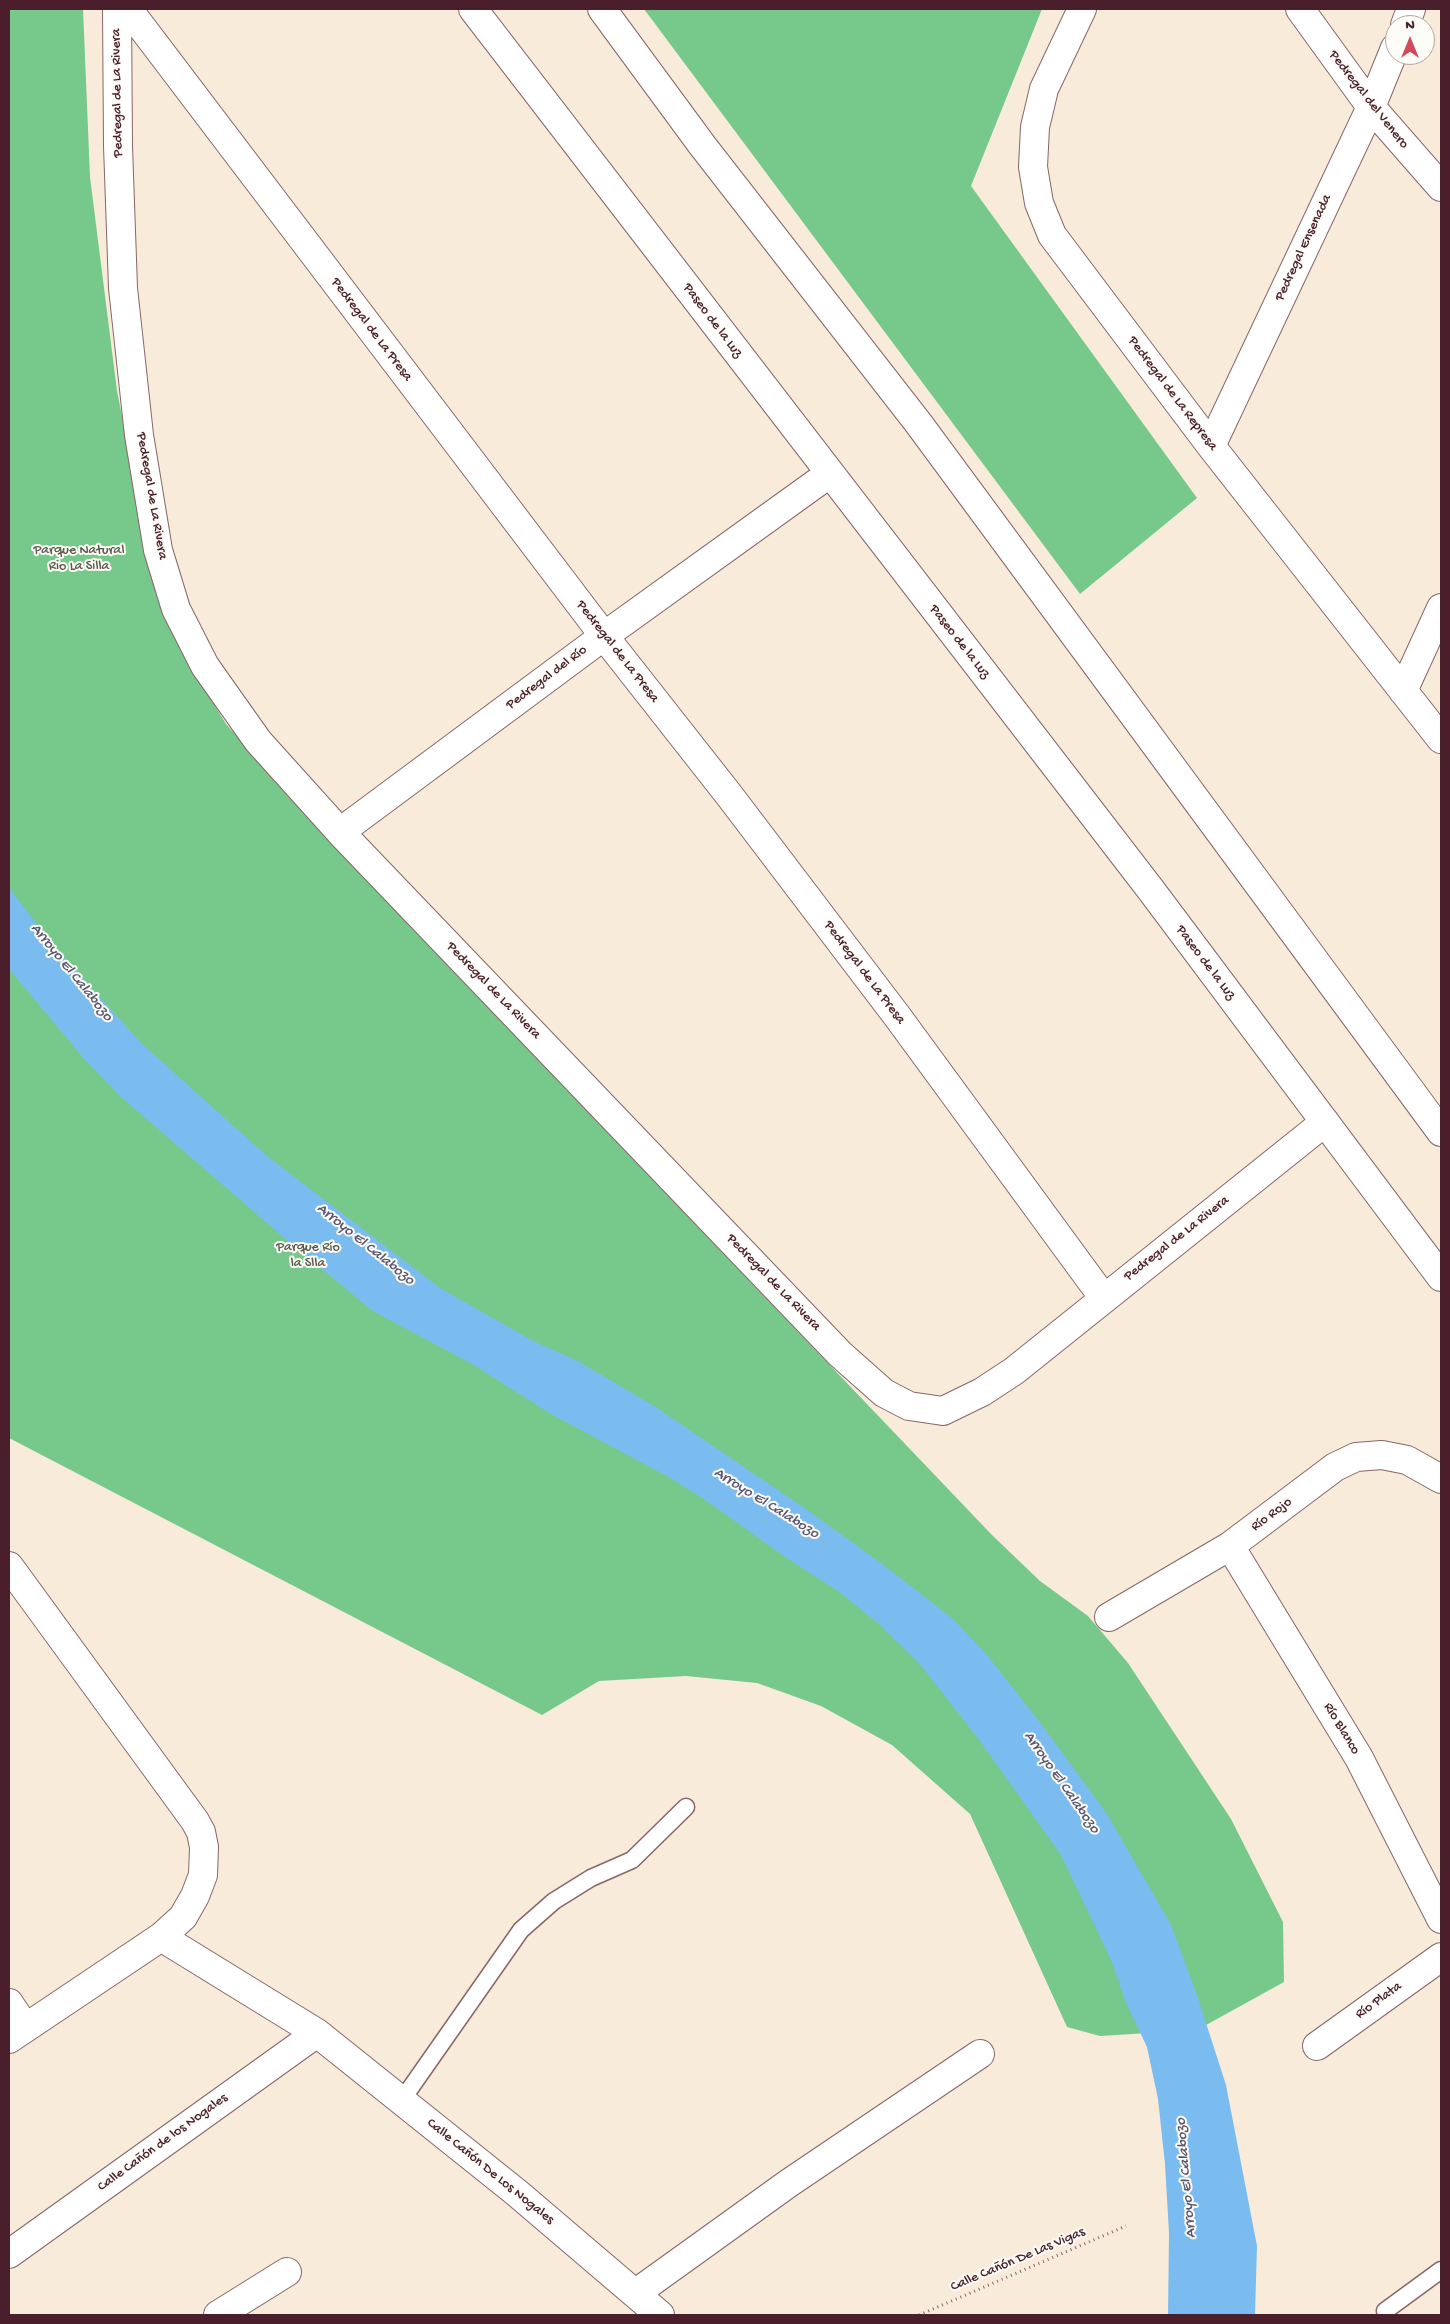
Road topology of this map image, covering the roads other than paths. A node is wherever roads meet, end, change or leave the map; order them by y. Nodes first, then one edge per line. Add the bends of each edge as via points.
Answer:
1 (117, 9) edge
2 (128, 9) edge
3 (473, 9) edge
4 (602, 9) edge
5 (1082, 9) edge
6 (1300, 9) edge
7 (1388, 65) edge
8 (1371, 106) junction
9 (1441, 187) edge
10 (1211, 446) junction
11 (829, 474) junction
12 (1441, 608) edge
13 (604, 636) junction
14 (1403, 691) junction
15 (1441, 739) edge
16 (340, 832) junction
17 (1325, 1122) junction
18 (1441, 1132) edge
19 (1441, 1277) edge
20 (1103, 1298) junction
21 (1441, 1479) edge
22 (1230, 1546) junction
23 (9, 1566) edge
24 (1109, 1617) dead end
25 (686, 1806) dead end
26 (1441, 1919) edge
27 (160, 1937) junction
28 (1441, 1957) edge
29 (9, 2003) edge
30 (317, 2032) junction
31 (17, 2033) edge
32 (1317, 2046) dead end
33 (980, 2054) dead end
34 (402, 2100) junction
35 (9, 2254) edge
36 (1441, 2270) edge
37 (287, 2272) dead end
38 (636, 2293) junction
39 (1385, 2311) dead end
40 (218, 2315) edge
41 (660, 2315) edge

1 - 16 street, Pedregal de La Rivera via 124,288 139,435 158,550 176,609 205,666 258,741
2 - 13 street, Pedregal de La Presa
3 - 11 street, Paseo de la Luz
4 - 18 street via 708,153 919,424
5 - 10 street, Pedregal de La Represa via 1044,89 1035,127 1033,167 1039,202 1052,235
6 - 8 street, Pedregal del Venero
7 - 8 street, Pedregal Ensenada
8 - 9 street, Pedregal del Venero
8 - 10 street, Pedregal Ensenada
10 - 14 street, Pedregal de La Represa
11 - 13 street, Pedregal del Río
11 - 17 street, Paseo de la Luz
12 - 14 street
13 - 16 street, Pedregal del Río
13 - 20 street, Pedregal de La Presa via 897,1016
14 - 15 street, Pedregal de La Represa
16 - 20 street, Pedregal de La Rivera via 840,1354 884,1394 909,1406 943,1411 982,1392 1014,1370
17 - 19 street, Paseo de la Luz
17 - 20 street, Pedregal de La Rivera
21 - 22 street, Río Rojo via 1407,1460 1382,1455 1356,1457 1335,1467
22 - 24 street, Río Rojo
22 - 26 street, Río Blanco via 1359,1758
23 - 27 street via 201,1832 203,1875 195,1896 183,1917
25 - 34 lane via 632,1860 591,1878 554,1901 521,1930
27 - 30 street, Calle Cañón De Los Nogales
27 - 31 street
28 - 32 street, Río Plata
29 - 31 street
30 - 34 street, Calle Cañón De Los Nogales
30 - 35 street, Calle Cañón de los Nogales
33 - 38 street
34 - 38 street, Calle Cañón De Los Nogales
36 - 39 lane
37 - 40 street
38 - 41 street, Calle Cañón De Los Nogales

